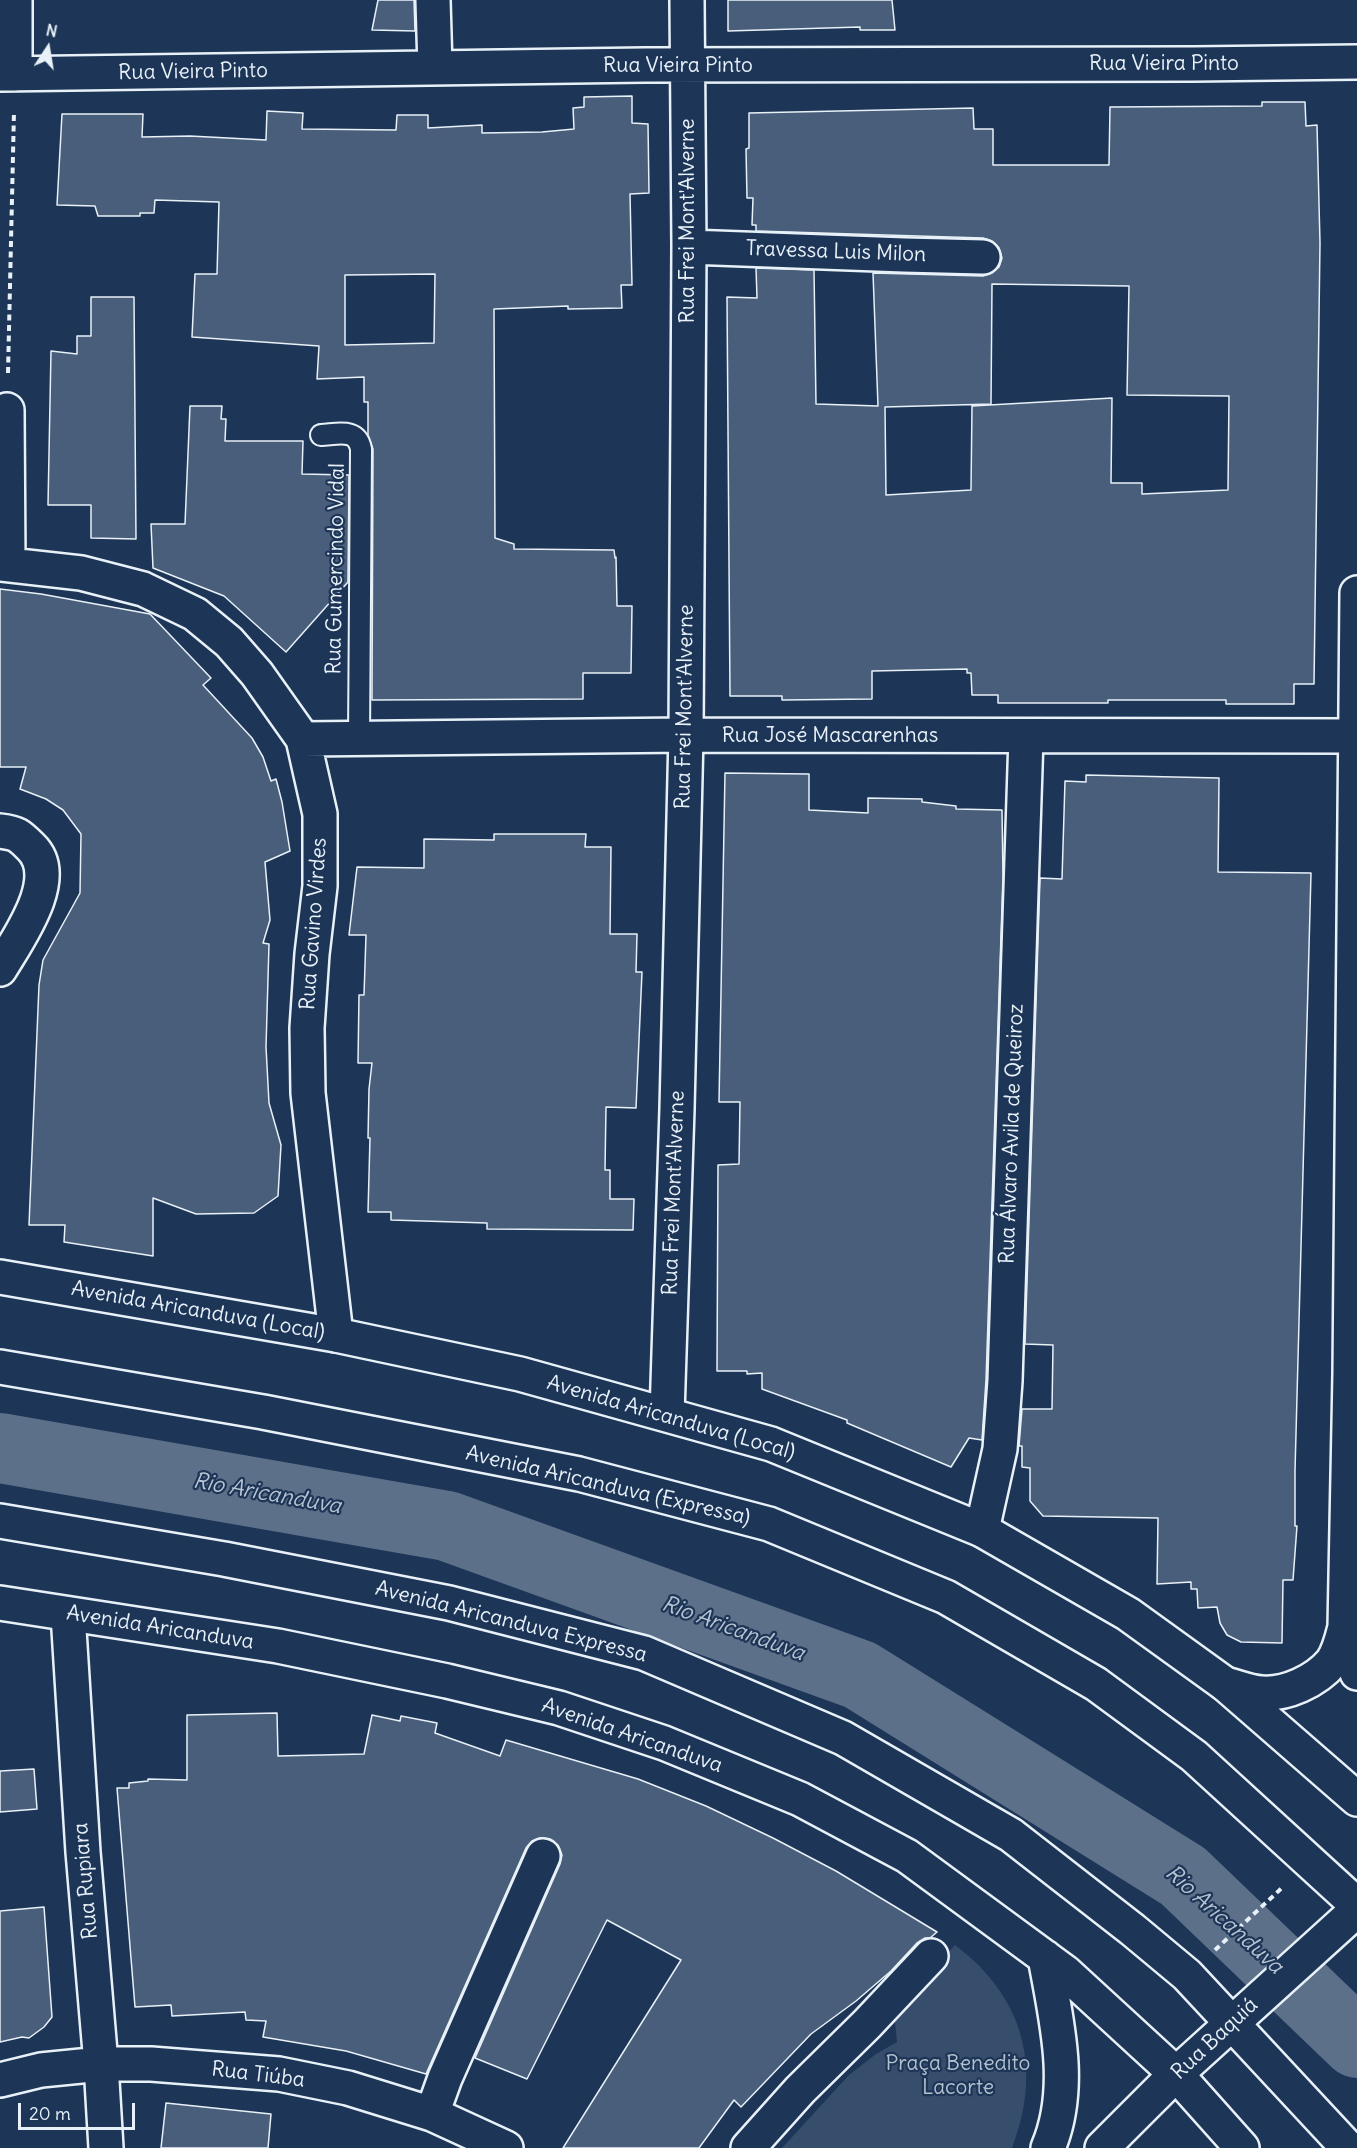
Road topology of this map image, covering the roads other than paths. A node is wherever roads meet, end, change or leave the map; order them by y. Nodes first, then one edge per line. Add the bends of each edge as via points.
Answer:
1 (15, 0) edge
2 (434, 0) edge
3 (687, 0) edge
4 (1357, 62) edge
5 (687, 65) junction
6 (435, 68) junction
7 (7, 74) edge
8 (689, 247) junction
9 (983, 256) dead end
10 (7, 410) road end
11 (321, 435) dead end
12 (4, 564) edge
13 (1357, 593) edge
14 (686, 735) junction
15 (1356, 736) edge
16 (1026, 737) junction
17 (303, 739) junction
18 (358, 739) junction
19 (0, 831) edge
20 (0, 969) edge
21 (0, 1277) edge
22 (336, 1335) junction
23 (0, 1367) edge
24 (1354, 1374) edge
25 (667, 1414) junction
26 (0, 1521) edge
27 (982, 1530) junction
28 (0, 1603) edge
29 (68, 1614) junction
30 (1346, 1627) junction
31 (1357, 1673) edge
32 (1225, 1684) junction
33 (1357, 1799) edge
34 (543, 1856) dead end
35 (1352, 1913) edge
36 (931, 1956) dead end
37 (1045, 1957) junction
38 (1243, 2014) junction
39 (101, 2064) junction
40 (1176, 2074) junction
41 (0, 2080) edge
42 (432, 2114) junction
43 (106, 2148) edge
44 (506, 2148) edge
45 (748, 2148) edge
46 (1048, 2148) edge
47 (1102, 2148) edge
48 (1242, 2148) edge
49 (1348, 2148) edge

1 - 7 main road
2 - 6 main road
3 - 5 main road, Rua Frei Mont'Alverne
4 - 5 main road, Rua Vieira Pinto
5 - 6 main road, Rua Vieira Pinto
5 - 8 main road, Rua Frei Mont'Alverne
6 - 7 main road, Rua Vieira Pinto
8 - 9 main road, Travessa Luis Milon
8 - 14 main road, Rua Frei Mont'Alverne
10 - 12 main road
11 - 18 lane, Rua Gumercindo Vidal via 353,435 361,449
12 - 17 main road, Rua Gavino Virdes via 81,573 133,586 195,614 230,642
13 - 15 main road
14 - 16 main road, Rua José Mascarenhas
14 - 18 main road, Rua José Mascarenhas
14 - 25 main road, Rua Frei Mont'Alverne
15 - 16 main road, Rua José Mascarenhas
15 - 24 main road
16 - 27 main road, Rua Álvaro Avila de Queiroz via 1005,1381 1000,1449
17 - 18 main road, Rua José Mascarenhas
17 - 22 main road, Rua Gavino Virdes via 320,814 320,886 307,1028 308,1094
19 - 20 main road via 17,833 36,851 42,866 41,890
21 - 22 main road, Avenida Aricanduva (Local)
22 - 25 main road, Avenida Aricanduva (Local) via 520,1374
23 - 35 main road, Avenida Aricanduva (Expressa) via 263,1412 579,1474 770,1524 946,1597 1096,1684 1194,1756
24 - 30 main road
25 - 27 main road, Avenida Aricanduva (Local) via 771,1444
26 - 38 main road, Avenida Aricanduva Expressa via 225,1559 448,1603 644,1653 843,1738 1011,1834 1187,1975
27 - 32 main road, Avenida Aricanduva (Local) via 1128,1614
28 - 29 main road, Avenida Aricanduva
29 - 37 main road, Avenida Aricanduva via 278,1646 427,1676 559,1708 664,1743 800,1799 907,1856
29 - 39 main road, Rua Rupiara
30 - 31 main road
30 - 32 main road via 1331,1662 1297,1687 1259,1693
32 - 33 main road, Avenida Aricanduva (Local)
34 - 42 main road
35 - 38 main road, Rua Baquiá
36 - 45 main road
37 - 40 main road, Avenida Aricanduva
37 - 46 main road via 1060,2042 1062,2098
38 - 40 main road, Rua Baquiá
38 - 49 main road
39 - 41 main road, Rua Tiúba via 41,2070
39 - 42 main road, Rua Tiúba via 279,2074 348,2088
39 - 43 main road, Rua Rupiara
40 - 47 main road, Rua Baquiá
40 - 48 main road
42 - 44 main road, Rua Tiúba

